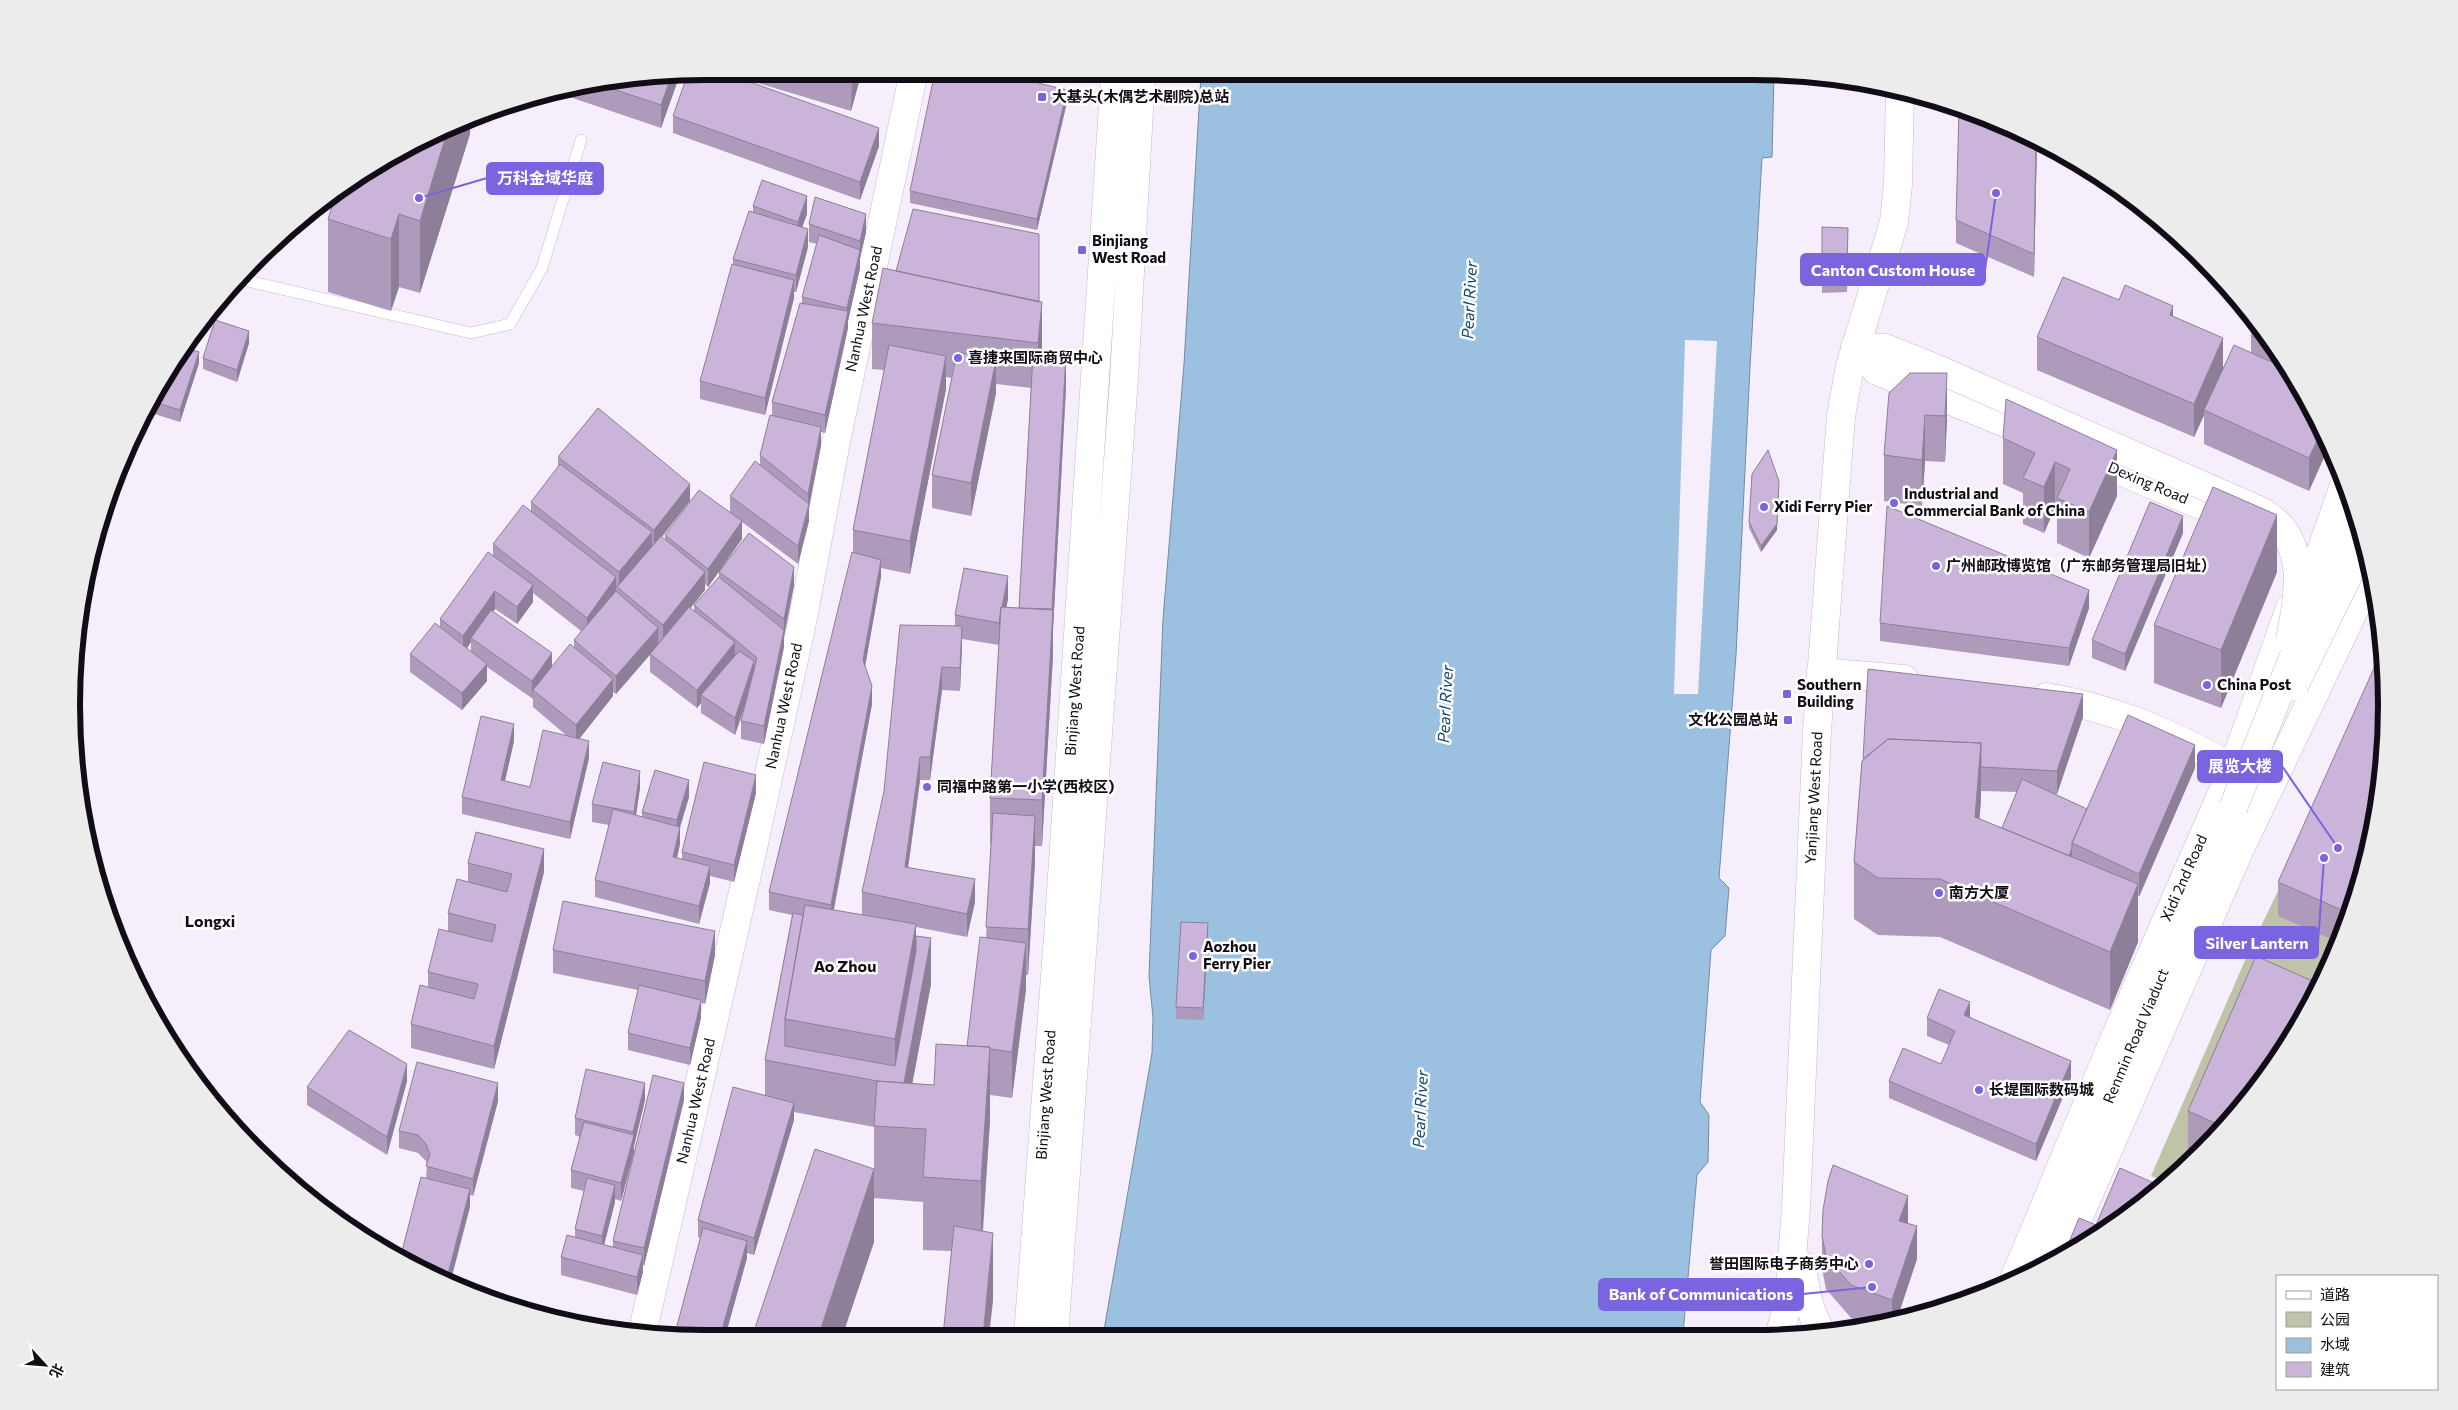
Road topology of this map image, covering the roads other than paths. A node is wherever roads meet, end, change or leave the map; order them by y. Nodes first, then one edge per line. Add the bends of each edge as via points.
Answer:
1 (912, 80) edge
2 (1115, 80) edge
3 (1141, 80) edge
4 (1900, 98) edge
5 (581, 140) dead end
6 (246, 281) edge
7 (1855, 348) junction
8 (2336, 482) edge
9 (2341, 494) edge
10 (2349, 518) edge
11 (2351, 523) edge
12 (2356, 540) edge
13 (2309, 553) junction
14 (2359, 553) edge
15 (2366, 585) edge
16 (2290, 640) junction
17 (1821, 672) junction
18 (2321, 676) junction
19 (1930, 682) edge
20 (2020, 693) edge
21 (2232, 768) junction
22 (2233, 808) junction
23 (1796, 1207) junction
24 (2066, 1246) edge
25 (2042, 1259) edge
26 (2018, 1271) edge
27 (644, 1327) edge
28 (1818, 1327) edge
29 (1781, 1329) edge
30 (1028, 1330) edge
31 (1054, 1330) edge

1 - 27 main road, Nanhua West Road via 836,442 801,627
2 - 30 main road, Binjiang West Road
3 - 31 main road, Binjiang West Road via 1124,379
4 - 7 main road, Yanjiang West Road via 1894,222 1884,264
5 - 6 lane via 542,268 510,324 471,333
7 - 13 main road, Dexing Road via 1877,371 2233,518
7 - 16 main road, bridge via 1886,348 2263,512 2280,527 2297,558 2298,594
7 - 17 main road, Yanjiang West Road via 1841,416
8 - 13 main road, Xidi 2nd Road
9 - 16 main road, bridge
10 - 22 main road, bridge
11 - 13 main road
12 - 18 main road
13 - 21 main road, Xidi 2nd Road
14 - 22 main road, bridge
15 - 18 main road
16 - 22 main road, bridge
17 - 19 main road
17 - 23 main road, Yanjiang West Road
18 - 24 main road via 2240,849
20 - 21 main road via 2113,712 2150,726
21 - 26 main road, Xidi 2nd Road
22 - 25 main road, Renmin Road Viaduct
23 - 28 main road via 1805,1292
23 - 29 main road, Yanjiang West Road via 1789,1297

